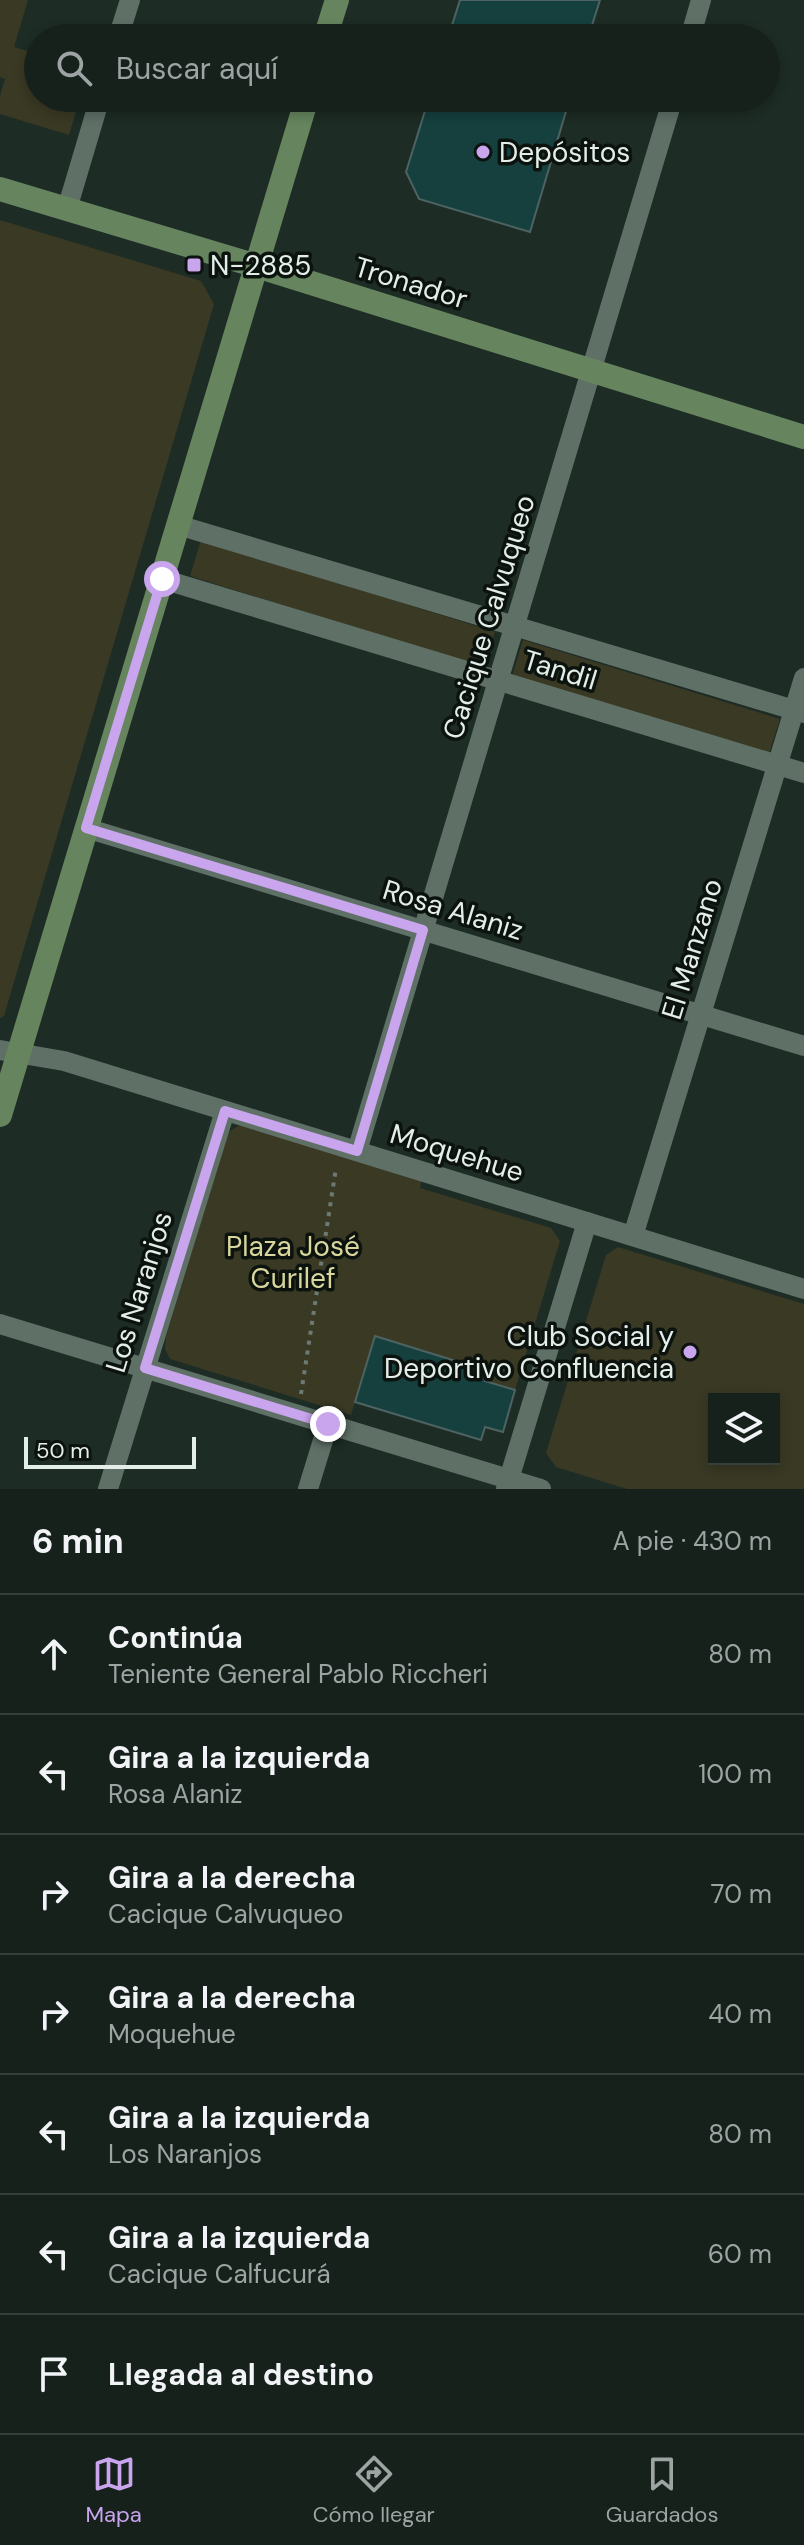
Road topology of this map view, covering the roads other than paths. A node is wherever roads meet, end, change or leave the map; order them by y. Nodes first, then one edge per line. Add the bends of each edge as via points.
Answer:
1 (130, 0) edge
2 (337, 0) edge
3 (701, 0) edge
4 (122, 24) edge
5 (329, 24) edge
6 (694, 24) edge
7 (96, 112) edge
8 (303, 112) edge
9 (669, 112) edge
10 (0, 189) edge
11 (67, 209) junction
12 (257, 266) junction
13 (592, 371) junction
14 (804, 437) edge
15 (178, 525) junction
16 (162, 579) junction
17 (515, 626) junction
18 (804, 678) edge
19 (499, 681) junction
20 (799, 712) edge
21 (777, 765) junction
22 (804, 773) edge
23 (86, 828) junction
24 (423, 930) junction
25 (701, 1014) junction
26 (804, 1046) edge
27 (9, 1052) edge
28 (225, 1111) junction
29 (0, 1115) edge
30 (347, 1155) junction
31 (587, 1222) junction
32 (633, 1236) junction
33 (804, 1289) edge
34 (0, 1324) edge
35 (145, 1368) junction
36 (328, 1424) junction
37 (508, 1484) edge
38 (108, 1489) edge
39 (308, 1489) edge
40 (541, 1489) edge

1 - 4 street
2 - 5 street
3 - 6 street
7 - 11 street
8 - 12 street
9 - 13 street, Cacique Calvuqueo
10 - 11 street, Tronador
11 - 12 street, Tronador
12 - 13 street, Tronador
12 - 15 street
13 - 14 street, Tronador
13 - 17 street, Cacique Calvuqueo
15 - 16 street
15 - 17 street, Tandil
16 - 19 street, Tandil
16 - 23 street
17 - 19 street, Cacique Calvuqueo
17 - 20 street, Tandil
18 - 20 street, El Manzano
19 - 21 street, Tandil
19 - 24 street, Cacique Calvuqueo
20 - 21 street, El Manzano
21 - 22 street, Tandil
21 - 25 street, El Manzano
23 - 24 street, Rosa Alaniz
23 - 27 street
24 - 25 street, Rosa Alaniz
24 - 30 street, Cacique Calvuqueo
25 - 26 street, Rosa Alaniz
25 - 32 street, El Manzano
27 - 28 street, Moquehue via 64,1061
27 - 29 street
28 - 30 street, Moquehue
28 - 35 street, Los Naranjos
30 - 31 street, Moquehue
31 - 32 street, Moquehue
31 - 37 street
32 - 33 street, Moquehue
34 - 35 street
35 - 36 street
35 - 38 street, Los Naranjos
36 - 37 street
36 - 39 street
37 - 40 street

